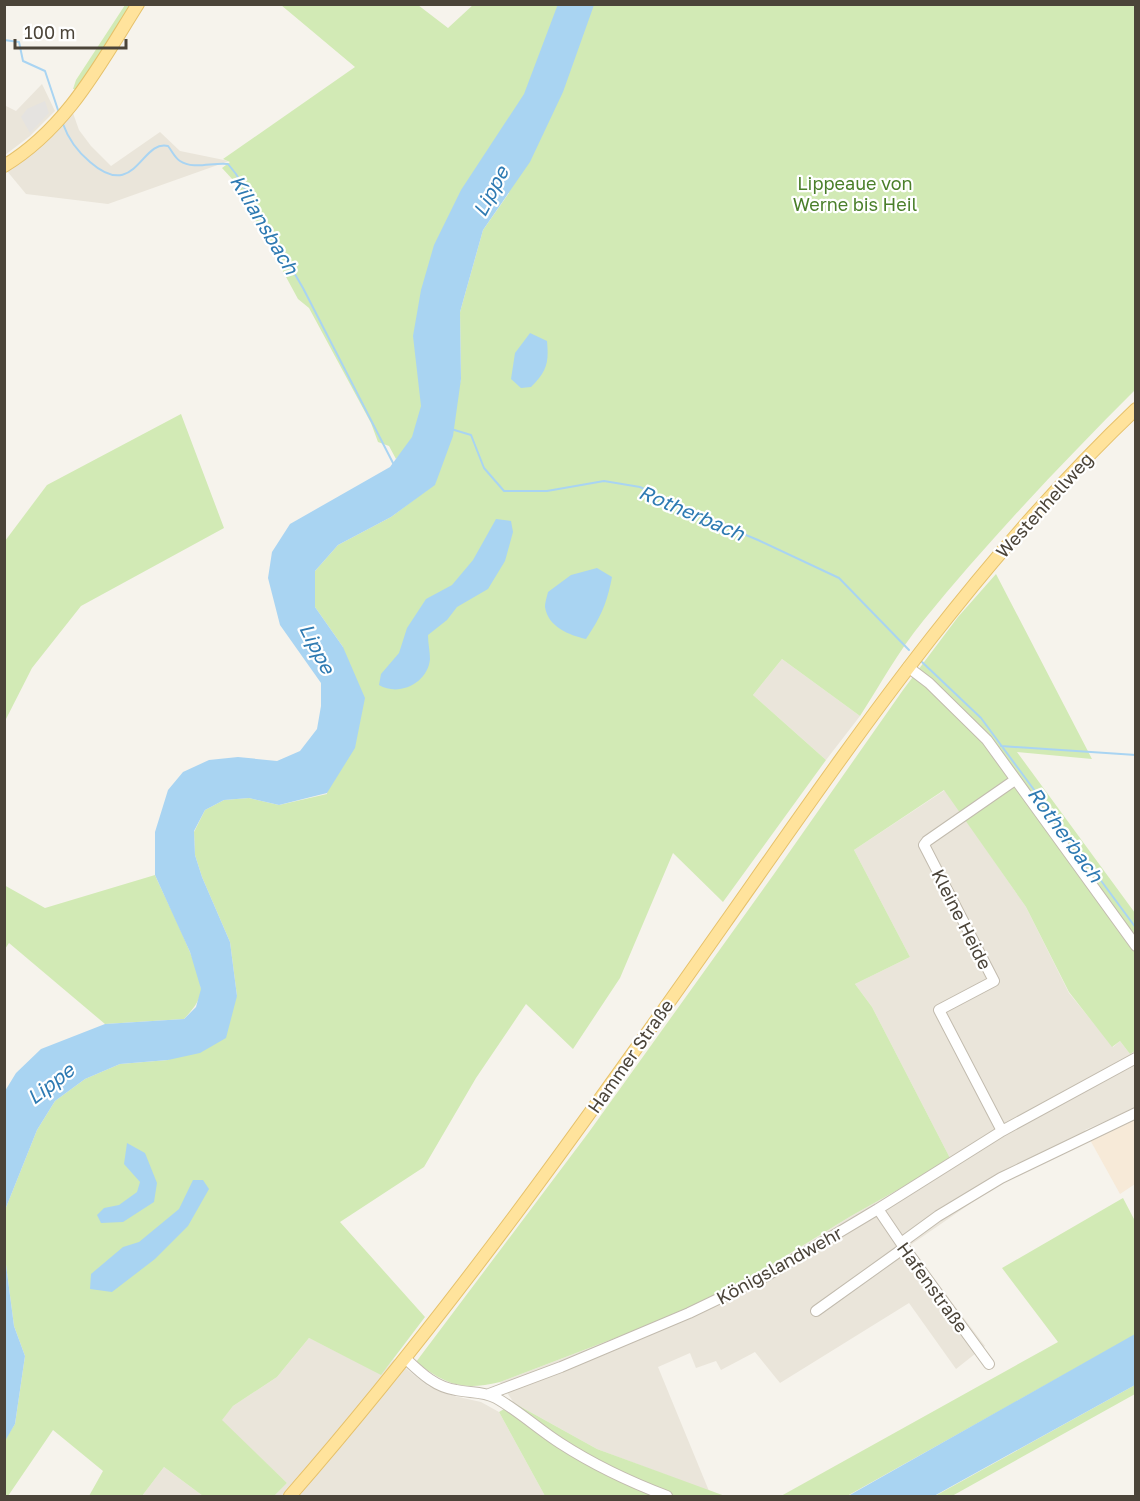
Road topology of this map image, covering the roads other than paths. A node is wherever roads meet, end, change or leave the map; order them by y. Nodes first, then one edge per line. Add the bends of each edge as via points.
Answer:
1 (138, 4) edge
2 (4, 166) edge
3 (1136, 409) edge
4 (956, 605) joint
5 (908, 667) junction
6 (1015, 780) junction
7 (1136, 946) edge
8 (1136, 1058) edge
9 (1136, 1113) edge
10 (1002, 1131) junction
11 (878, 1209) junction
12 (902, 1246) junction
13 (816, 1311) dead end
14 (406, 1359) junction
15 (989, 1364) dead end
16 (489, 1394) junction
17 (290, 1497) edge
18 (667, 1497) edge

1 - 2 main road via 70,109 40,140
3 - 4 main road, Westenhellweg via 1019,529
4 - 5 main road, Hammer Straße
5 - 6 street via 976,728
5 - 14 main road, Hammer Straße via 537,1188
6 - 7 street
6 - 10 street, Kleine Heide via 924,845 994,981 939,1010
8 - 10 street, Königslandwehr
9 - 12 street via 1001,1178 938,1216
10 - 11 street, Königslandwehr
11 - 12 street, Hafenstraße
11 - 16 street, Königslandwehr via 766,1276 689,1313
12 - 13 street
12 - 15 street, Hafenstraße
14 - 16 street, Königslandwehr via 438,1384 458,1391
14 - 17 main road, Hammer Straße
16 - 18 street via 597,1466

